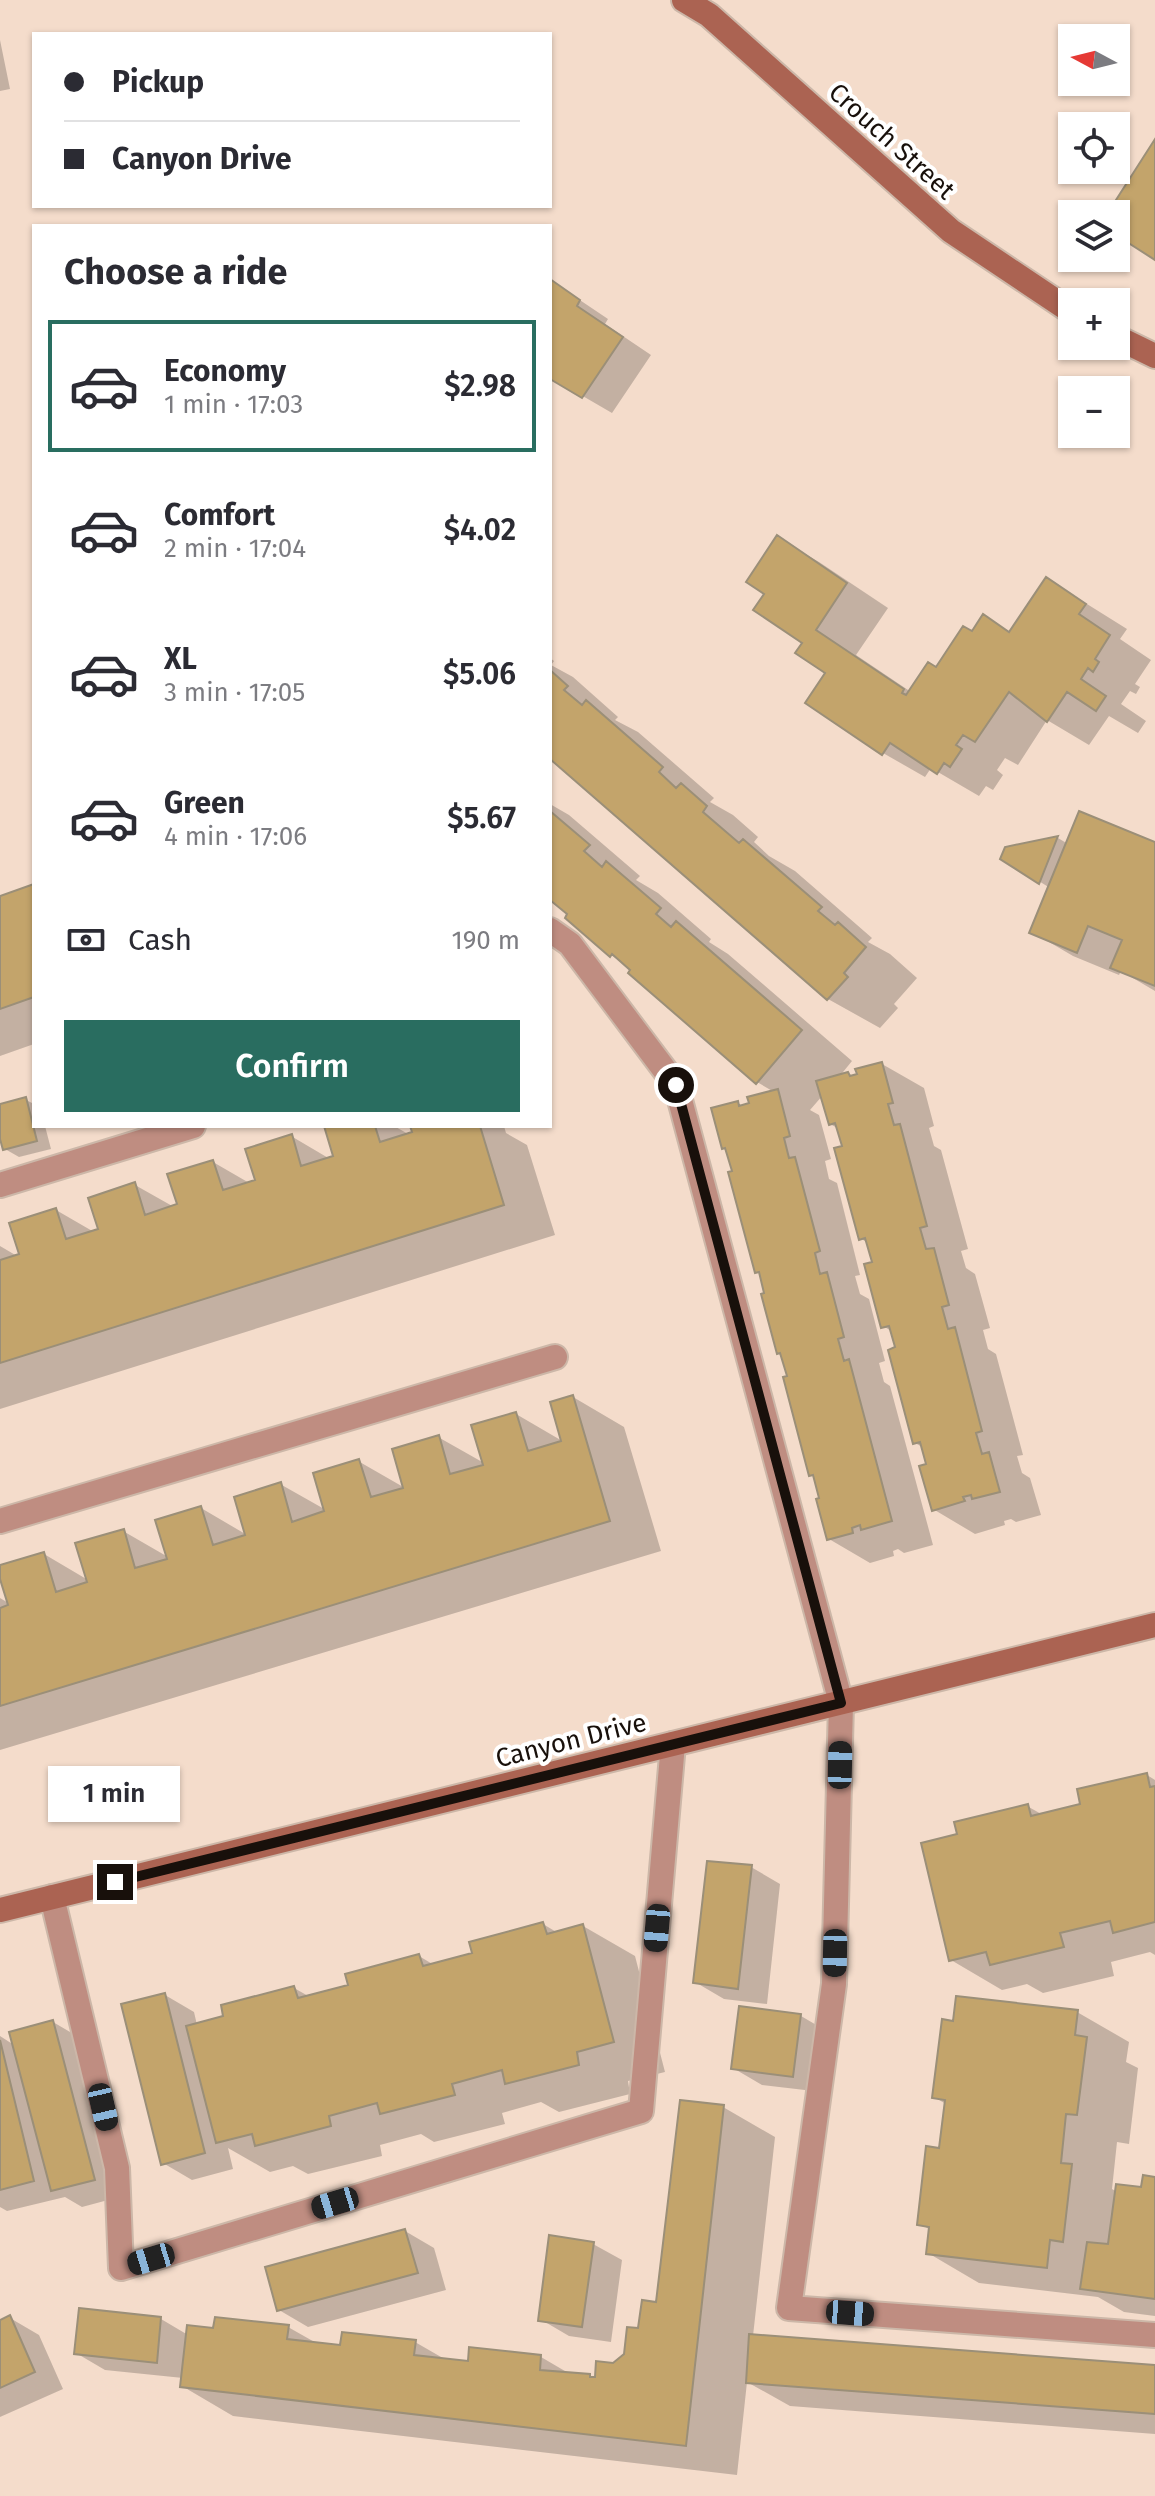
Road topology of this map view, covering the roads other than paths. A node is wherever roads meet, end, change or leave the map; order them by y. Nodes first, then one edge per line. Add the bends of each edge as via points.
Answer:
1 (684, 0) edge
2 (1058, 303) edge
3 (1130, 344) edge
4 (1155, 356) edge
5 (552, 931) edge
6 (186, 1128) edge
7 (0, 1185) edge
8 (555, 1357) dead end
9 (0, 1521) edge
10 (1155, 1625) edge
11 (841, 1703) junction
12 (673, 1744) junction
13 (52, 1897) junction
14 (0, 1910) edge
15 (1155, 2335) edge

1 - 2 main road, Crouch Street via 709,15 951,231
3 - 4 main road
5 - 11 street via 570,944 676,1085
6 - 7 street
8 - 9 street
10 - 11 main road, Canyon Drive
11 - 12 main road, Canyon Drive
11 - 15 street via 834,1984 789,2308
12 - 13 main road, Canyon Drive
12 - 13 street via 641,2111 121,2268 117,2168
13 - 14 main road, Canyon Drive

